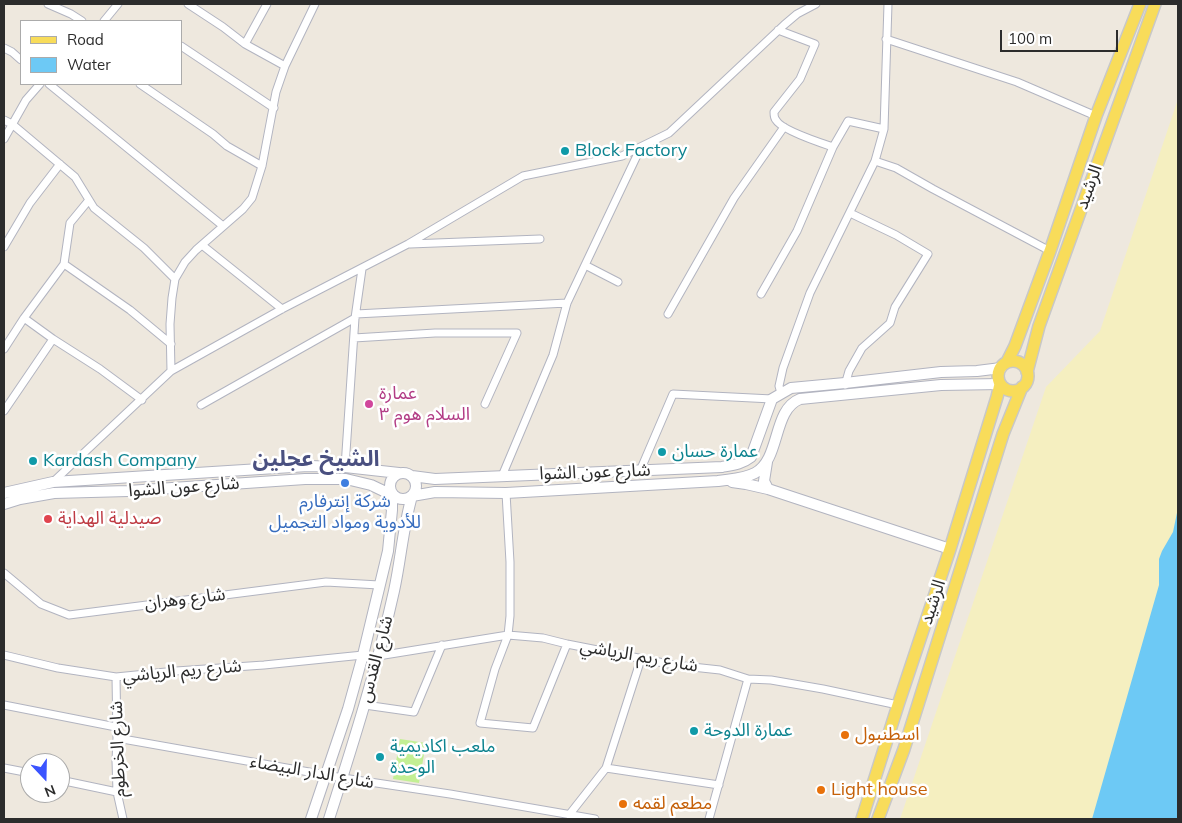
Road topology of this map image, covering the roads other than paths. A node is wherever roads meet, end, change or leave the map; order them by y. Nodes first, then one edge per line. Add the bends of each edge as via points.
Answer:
1 (48, 4) edge
2 (118, 4) edge
3 (190, 4) edge
4 (268, 4) edge
5 (315, 4) edge
6 (816, 4) edge
7 (888, 4) edge
8 (1140, 4) edge
9 (1155, 4) edge
10 (80, 20) edge
11 (105, 20) edge
12 (778, 30) junction
13 (886, 39) junction
14 (245, 44) junction
15 (182, 47) edge
16 (4, 48) edge
17 (20, 59) edge
18 (285, 66) junction
19 (39, 85) edge
20 (141, 85) edge
21 (58, 87) edge
22 (274, 108) junction
23 (1096, 116) junction
24 (4, 120) edge
25 (12, 124) junction
26 (784, 127) junction
27 (884, 129) junction
28 (4, 139) edge
29 (641, 147) junction
30 (833, 147) junction
31 (875, 161) junction
32 (60, 164) junction
33 (262, 166) junction
34 (89, 200) junction
35 (850, 213) junction
36 (223, 226) junction
37 (540, 239) dead end
38 (408, 244) junction
39 (202, 245) junction
40 (4, 247) edge
41 (1050, 251) junction
42 (64, 264) junction
43 (585, 265) junction
44 (362, 268) junction
45 (175, 278) junction
46 (618, 282) dead end
47 (761, 294) dead end
48 (567, 303) junction
49 (282, 309) junction
50 (668, 314) dead end
51 (356, 316) junction
52 (24, 318) junction
53 (354, 338) junction
54 (53, 339) junction
55 (171, 344) junction
56 (4, 350) edge
57 (1004, 365) junction
58 (171, 371) junction
59 (1027, 372) junction
60 (845, 383) junction
61 (1000, 384) junction
62 (1022, 387) junction
63 (781, 393) junction
64 (843, 395) junction
65 (772, 399) junction
66 (142, 400) junction
67 (485, 404) dead end
68 (200, 405) dead end
69 (4, 411) edge
70 (767, 462) junction
71 (345, 467) junction
72 (640, 471) junction
73 (399, 474) junction
74 (412, 476) junction
75 (502, 476) junction
76 (718, 481) junction
77 (53, 482) junction
78 (380, 489) junction
79 (768, 489) junction
80 (4, 493) edge
81 (429, 493) junction
82 (506, 493) junction
83 (392, 494) junction
84 (412, 496) junction
85 (4, 504) edge
86 (392, 510) junction
87 (408, 512) junction
88 (950, 548) junction
89 (4, 573) edge
90 (379, 585) junction
91 (508, 635) junction
92 (567, 644) junction
93 (442, 645) junction
94 (4, 655) edge
95 (363, 655) junction
96 (378, 656) junction
97 (641, 658) junction
98 (116, 677) junction
99 (748, 679) junction
100 (4, 705) edge
101 (364, 705) junction
102 (898, 705) junction
103 (116, 728) junction
104 (117, 738) junction
105 (4, 768) edge
106 (606, 768) junction
107 (20, 772) edge
108 (326, 775) junction
109 (343, 778) junction
110 (70, 782) edge
111 (719, 785) junction
112 (117, 792) junction
113 (569, 816) junction
114 (123, 819) edge
115 (311, 819) edge
116 (329, 819) edge
117 (595, 819) edge
118 (709, 819) edge
119 (862, 819) edge
120 (878, 819) edge

1 - 10 street
2 - 11 street
3 - 14 street
4 - 14 street
5 - 18 street
6 - 12 street
7 - 13 street
8 - 23 main road, الرشيد
9 - 59 main road, الرشيد via 1039,326
12 - 26 street via 815,44 800,79 774,112 775,119
12 - 29 street via 669,133
13 - 23 street via 1017,82
13 - 27 street
14 - 18 street
15 - 22 street
16 - 17 street
18 - 22 street
19 - 25 street
20 - 33 street via 227,146
21 - 36 street
22 - 33 street
23 - 41 main road, الرشيد
24 - 25 street
25 - 28 street
25 - 32 street
26 - 30 street
26 - 50 street via 734,198
27 - 30 street via 848,121
27 - 31 street
29 - 38 street via 622,156 523,176
29 - 43 street
30 - 47 street via 797,231
31 - 35 street
31 - 41 street via 896,168
32 - 34 street via 75,177
32 - 40 street via 30,203
33 - 36 street via 252,198
34 - 42 street via 70,223
34 - 45 street via 94,208
35 - 60 street via 928,254 895,307 890,323 862,348
35 - 63 street via 810,293 783,368
36 - 39 street
37 - 38 street
38 - 44 street
39 - 45 street
39 - 49 street
41 - 57 main road, الرشيد via 1015,346
42 - 52 street
42 - 55 street via 130,310
43 - 46 street
43 - 48 street
44 - 49 street
44 - 51 street
45 - 55 street
48 - 51 street
48 - 75 street via 553,355
49 - 58 street
51 - 53 street
51 - 68 street
52 - 54 street
52 - 56 street
53 - 67 street via 435,333 517,333
53 - 71 street
54 - 66 street
54 - 69 street
55 - 58 street
57 - 59 main road via 1019,363
57 - 60 main road via 977,371
57 - 61 main road via 998,376
58 - 66 street
59 - 62 main road via 1027,380
60 - 63 main road via 791,388
60 - 64 street
61 - 62 main road via 1010,390
61 - 64 main road via 942,385
61 - 88 main road, الرشيد
62 - 120 main road, الرشيد via 1002,434 904,749
63 - 65 main road
64 - 70 main road via 800,399 791,404
65 - 72 main road, شارع عون الشوا via 751,457 745,462 722,467
65 - 72 street via 673,394
66 - 77 street
70 - 76 main road, شارع عون الشوا via 754,474
70 - 79 main road via 764,481
71 - 73 main road, شارع عون الشوا
71 - 77 main road, شارع عون الشوا
72 - 75 main road, شارع عون الشوا
73 - 74 main road
73 - 83 main road via 390,482
74 - 75 main road, شارع عون الشوا
74 - 84 main road via 416,489
76 - 79 main road, شارع عون الشوا
76 - 82 main road, شارع عون الشوا
77 - 80 main road, شارع عون الشوا
78 - 83 main road, شارع عون الشوا
78 - 85 main road, شارع عون الشوا via 346,479 305,478 54,494
78 - 86 main road
79 - 88 main road, شارع عون الشوا
81 - 82 main road, شارع عون الشوا
81 - 84 main road, شارع عون الشوا
81 - 87 main road
82 - 91 street via 510,562
83 - 84 main road via 404,500
83 - 86 main road, شارع القدس
84 - 87 main road, شارع القدس
86 - 90 main road, شارع القدس via 388,551
87 - 96 main road, شارع القدس
88 - 102 main road, الرشيد
89 - 90 street, شارع وهران via 41,604 69,615 326,582
90 - 95 main road, شارع القدس
91 - 92 street, شارع ريم الرياشي
91 - 92 street via 494,669 480,723 533,728
91 - 93 street, شارع ريم الرياشي
92 - 97 street, شارع ريم الرياشي
93 - 96 street, شارع ريم الرياشي
93 - 101 street via 414,712
94 - 98 street, شارع ريم الرياشي
95 - 98 street, شارع ريم الرياشي
95 - 108 main road, شارع القدس
96 - 101 main road, شارع القدس
97 - 99 street, شارع ريم الرياشي via 720,670
97 - 106 street
98 - 103 street, شارع الخرطوم
99 - 102 street, شارع ريم الرياشي via 823,689
99 - 111 street
100 - 103 street
101 - 109 main road, شارع القدس
102 - 119 main road, الرشيد
103 - 104 street, شارع الخرطوم
104 - 108 street, شارع الدار البيضاء
104 - 112 street, شارع الخرطوم
105 - 107 street
106 - 111 street
106 - 113 street
108 - 109 street, شارع الدار البيضاء
108 - 115 main road, شارع القدس
109 - 113 street, شارع الدار البيضاء
109 - 116 main road, شارع القدس
110 - 112 street
111 - 118 street
112 - 114 street, شارع الخرطوم
113 - 117 street, شارع الدار البيضاء

